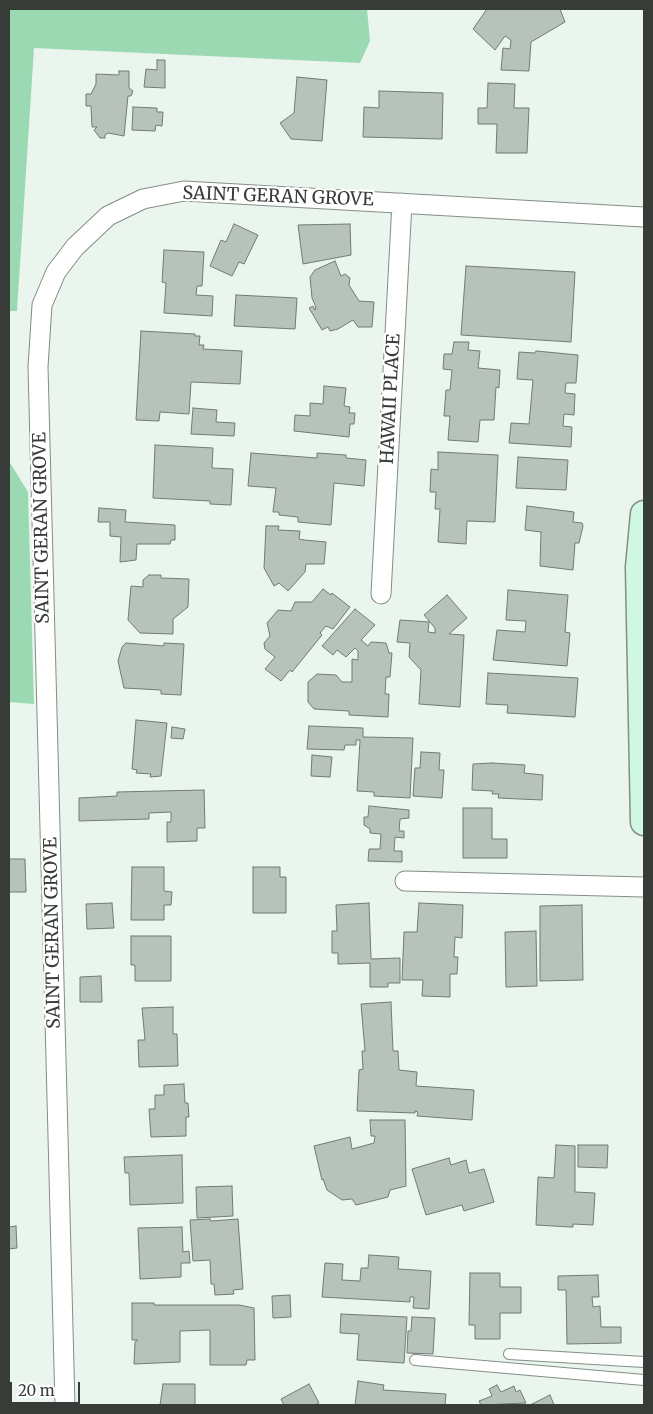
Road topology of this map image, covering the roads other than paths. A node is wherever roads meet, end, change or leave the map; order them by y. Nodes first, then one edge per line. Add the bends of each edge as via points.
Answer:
1 (402, 203) junction
2 (644, 217) edge
3 (644, 514) edge
4 (381, 594) dead end
5 (644, 822) edge
6 (404, 881) dead end
7 (644, 887) edge
8 (509, 1354) dead end
9 (415, 1360) dead end
10 (644, 1362) edge
11 (644, 1380) edge
12 (65, 1405) edge

1 - 2 street, SAINT GERAN GROVE
1 - 4 street, HAWAII PLACE
1 - 12 street, SAINT GERAN GROVE via 184,191 143,199 108,216 75,247 56,272 42,305 38,367
3 - 5 street via 640,568
6 - 7 street
8 - 10 lane
9 - 11 lane

